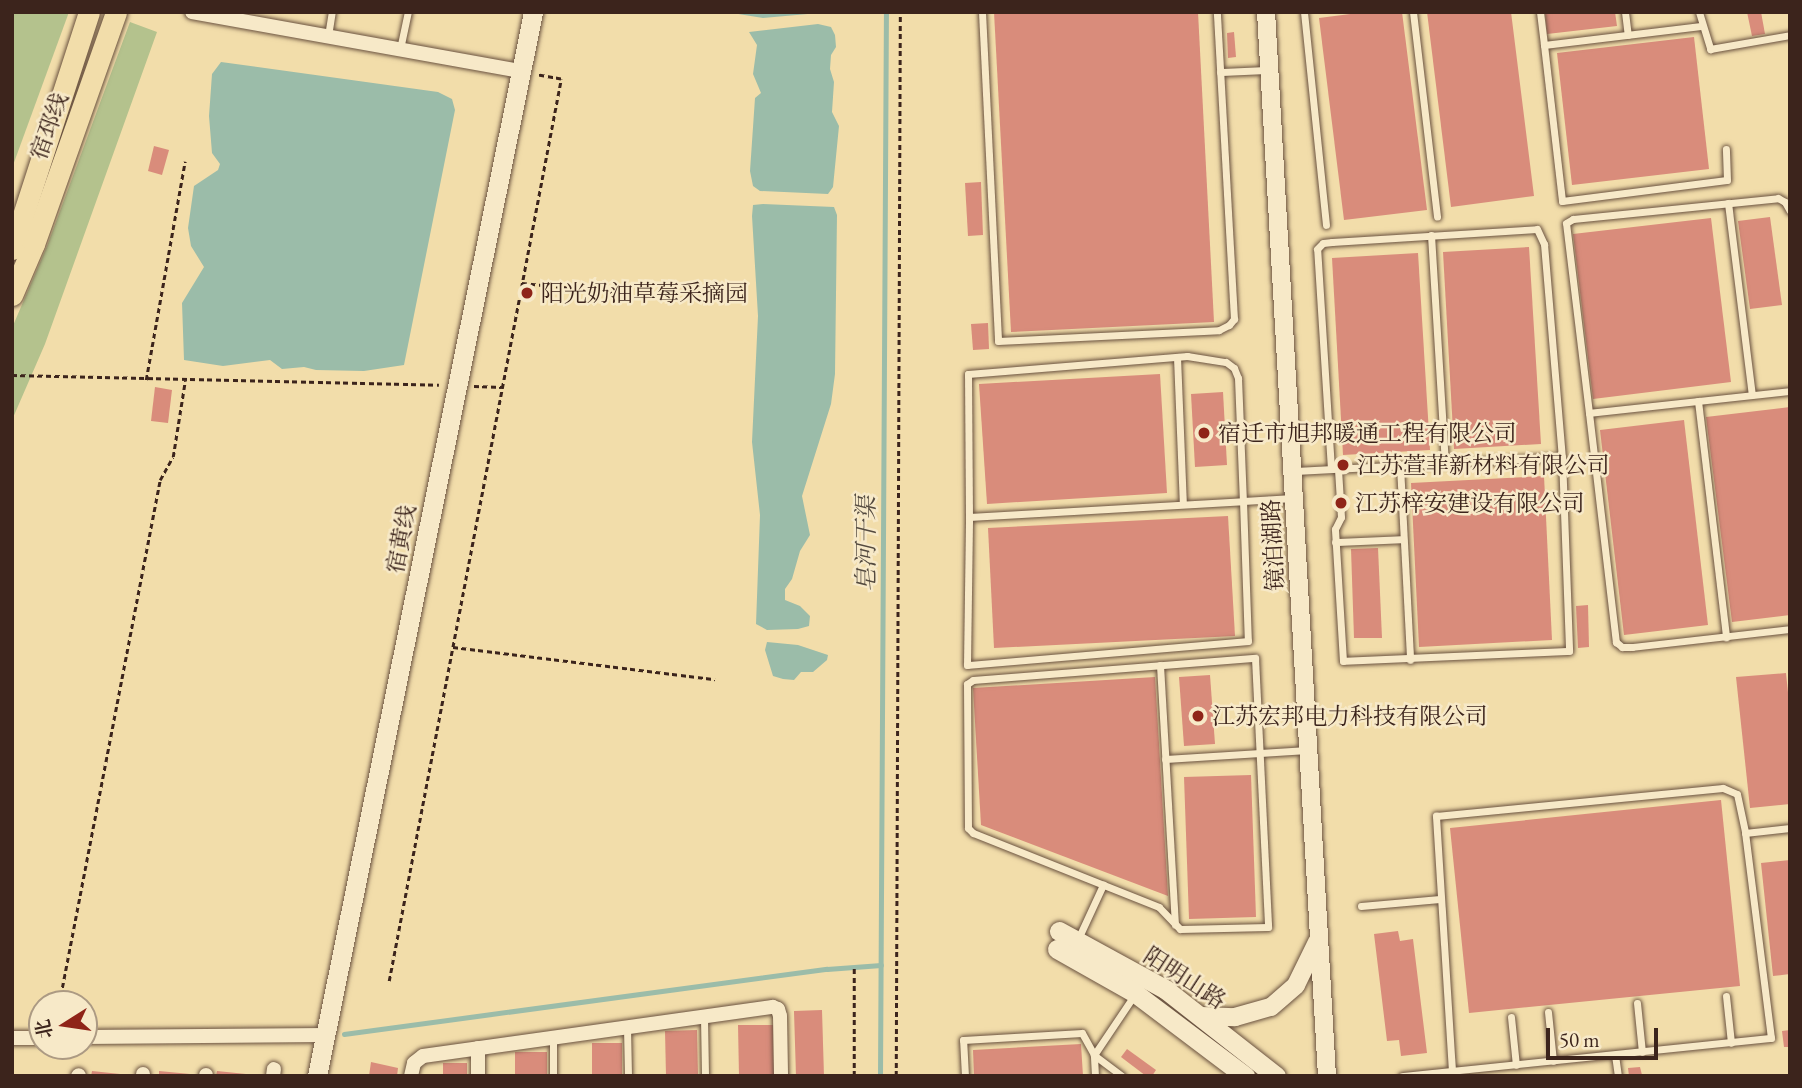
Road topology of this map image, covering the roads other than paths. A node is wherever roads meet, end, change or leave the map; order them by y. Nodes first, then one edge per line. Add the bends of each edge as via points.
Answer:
1 (89, 12) edge
2 (116, 12) edge
3 (192, 12) edge
4 (332, 12) edge
5 (408, 12) edge
6 (533, 12) edge
7 (982, 12) edge
8 (1217, 12) edge
9 (1266, 12) edge
10 (1304, 12) edge
11 (1413, 12) edge
12 (1540, 12) edge
13 (1625, 12) edge
14 (1699, 12) edge
15 (251, 18) edge
16 (1701, 26) junction
17 (1628, 35) junction
18 (1790, 35) edge
19 (328, 37) junction
20 (1544, 45) junction
21 (400, 49) junction
22 (1270, 69) junction
23 (521, 71) junction
24 (1220, 72) junction
25 (1726, 149) dead end
26 (1728, 203) junction
27 (1790, 211) edge
28 (1437, 217) dead end
29 (1326, 225) dead end
30 (1431, 235) junction
31 (12, 249) edge
32 (12, 295) edge
33 (1177, 357) junction
34 (1790, 391) edge
35 (1752, 395) junction
36 (1698, 401) junction
37 (1589, 413) junction
38 (1562, 457) junction
39 (1445, 463) junction
40 (1400, 466) junction
41 (1334, 469) junction
42 (1293, 471) junction
43 (1294, 498) junction
44 (1243, 501) junction
45 (1183, 504) junction
46 (969, 517) junction
47 (1404, 539) junction
48 (1335, 542) junction
49 (1790, 629) edge
50 (1726, 637) junction
51 (1410, 660) junction
52 (1160, 666) junction
53 (1309, 750) junction
54 (1260, 753) junction
55 (1165, 759) junction
56 (1790, 828) edge
57 (1745, 833) junction
58 (1103, 885) junction
59 (1440, 899) junction
60 (1362, 906) dead end
61 (1175, 926) junction
62 (1320, 935) junction
63 (1077, 941) junction
64 (1139, 986) junction
65 (1726, 996) dead end
66 (1637, 1003) dead end
67 (1548, 1012) dead end
68 (1201, 1016) junction
69 (704, 1017) junction
70 (1511, 1017) dead end
71 (627, 1027) junction
72 (326, 1035) junction
73 (98, 1037) edge
74 (553, 1038) junction
75 (1731, 1043) junction
76 (478, 1048) junction
77 (1642, 1052) junction
78 (1094, 1055) junction
79 (1615, 1055) junction
80 (1553, 1061) junction
81 (1516, 1065) junction
82 (1452, 1071) junction
83 (317, 1076) edge
84 (411, 1076) edge
85 (478, 1076) edge
86 (553, 1076) edge
87 (628, 1076) edge
88 (705, 1076) edge
89 (781, 1076) edge
90 (965, 1076) edge
91 (1095, 1076) edge
92 (1122, 1076) edge
93 (1245, 1076) edge
94 (1276, 1076) edge
95 (1327, 1076) edge
96 (1402, 1076) edge
97 (1618, 1076) edge

1 - 31 main road, 宿邳线
2 - 32 main road, 宿邳线
3 - 15 street
4 - 19 lane
5 - 21 lane
6 - 23 main road, 宿黄线
7 - 24 lane via 998,341 1219,330 1230,325 1234,318
8 - 24 lane
9 - 22 street, 镜泊湖路
10 - 29 lane
11 - 28 lane
12 - 20 lane
13 - 17 lane
14 - 16 lane
15 - 19 street
16 - 17 lane
16 - 18 lane via 1710,49
17 - 20 lane
19 - 21 street
20 - 25 lane via 1562,201 1727,180
21 - 23 street
22 - 24 lane
22 - 42 street, 镜泊湖路
23 - 72 main road, 宿黄线
26 - 27 lane via 1778,198
26 - 35 lane
26 - 37 lane via 1566,223
30 - 38 lane via 1524,229 1542,234
30 - 39 lane
30 - 41 lane via 1323,243 1317,249
33 - 44 lane via 1216,359 1234,368
33 - 45 lane
33 - 46 lane via 968,374
34 - 35 lane
35 - 36 lane
36 - 37 lane
36 - 50 lane
37 - 50 lane via 1616,642 1632,647
38 - 39 lane
38 - 51 lane via 1569,651
39 - 40 lane
40 - 41 lane
40 - 47 lane
41 - 42 lane
41 - 48 lane via 1341,516
42 - 43 street, 镜泊湖路
43 - 44 lane
43 - 53 street, 镜泊湖路
44 - 45 lane
44 - 46 lane via 1248,641 967,665
45 - 46 lane
47 - 48 lane
47 - 51 lane
48 - 51 lane via 1343,661
49 - 50 lane
52 - 54 lane via 1255,658
52 - 55 lane
52 - 58 lane via 973,680 965,691 968,828
53 - 54 lane
53 - 62 street, 镜泊湖路
54 - 55 lane
54 - 61 lane via 1268,927 1193,931
55 - 61 lane
56 - 57 lane
57 - 59 lane via 1737,794 1723,788 1442,814 1434,824
57 - 75 lane via 1771,1038
58 - 61 lane via 1159,907
58 - 63 lane
59 - 60 lane
59 - 82 lane
62 - 68 street via 1296,985 1272,1007 1235,1017
62 - 95 street, 镜泊湖路
63 - 64 main road, 阳明山路
63 - 64 main road, 阳明山路 via 1058,940
64 - 68 main road, 阳明山路
64 - 78 lane
64 - 93 main road, 阳明山路
65 - 75 lane
66 - 77 lane
67 - 80 lane
68 - 94 main road, 阳明山路
69 - 71 street
69 - 88 lane
69 - 89 street via 778,1009
70 - 81 lane
71 - 74 street
71 - 87 lane
72 - 73 street
72 - 83 main road, 宿黄线
74 - 76 street
74 - 86 lane
75 - 77 lane
76 - 84 street via 423,1056 414,1063
76 - 85 street
77 - 79 lane
78 - 90 lane via 1082,1033 964,1040
78 - 91 lane
78 - 92 lane
79 - 80 lane
79 - 97 lane
80 - 81 lane
81 - 82 lane
82 - 96 lane

